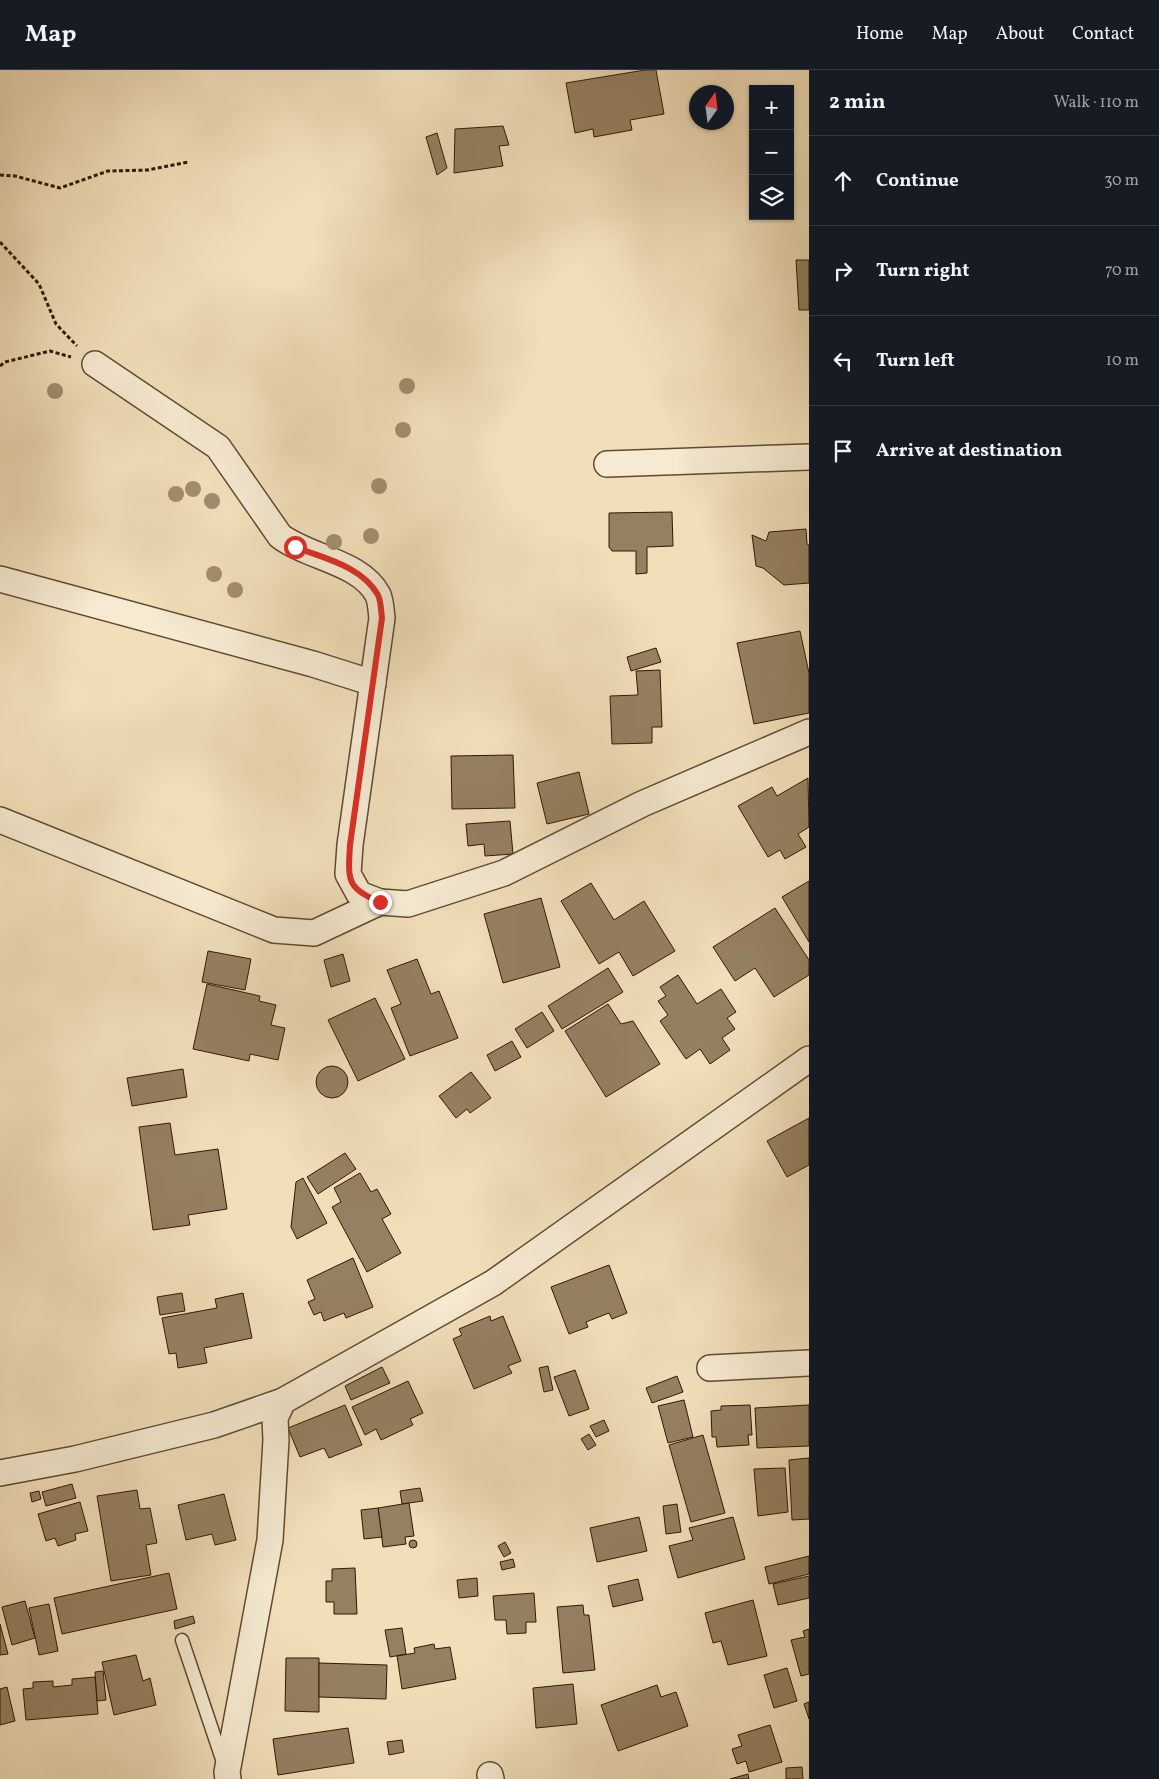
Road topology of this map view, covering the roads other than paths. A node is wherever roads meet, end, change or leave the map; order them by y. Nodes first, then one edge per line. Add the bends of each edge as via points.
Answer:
1 (95, 364) road end
2 (809, 457) edge
3 (607, 464) dead end
4 (0, 579) edge
5 (373, 683) junction
6 (809, 732) edge
7 (0, 820) edge
8 (380, 902) junction
9 (809, 1058) edge
10 (809, 1364) edge
11 (710, 1368) dead end
12 (283, 1402) junction
13 (0, 1473) edge
14 (182, 1640) dead end
15 (227, 1776) edge

1 - 5 street via 218,447 280,536 295,547 353,570 367,580 378,596 382,618
2 - 3 street
4 - 5 street
5 - 8 street via 348,874 360,894
6 - 8 street via 642,804 504,873 408,904
7 - 8 street via 274,930 314,933
9 - 12 street via 493,1283
10 - 11 street
12 - 13 street via 214,1425 75,1459
12 - 15 street via 275,1418 270,1540
14 - 15 lane

